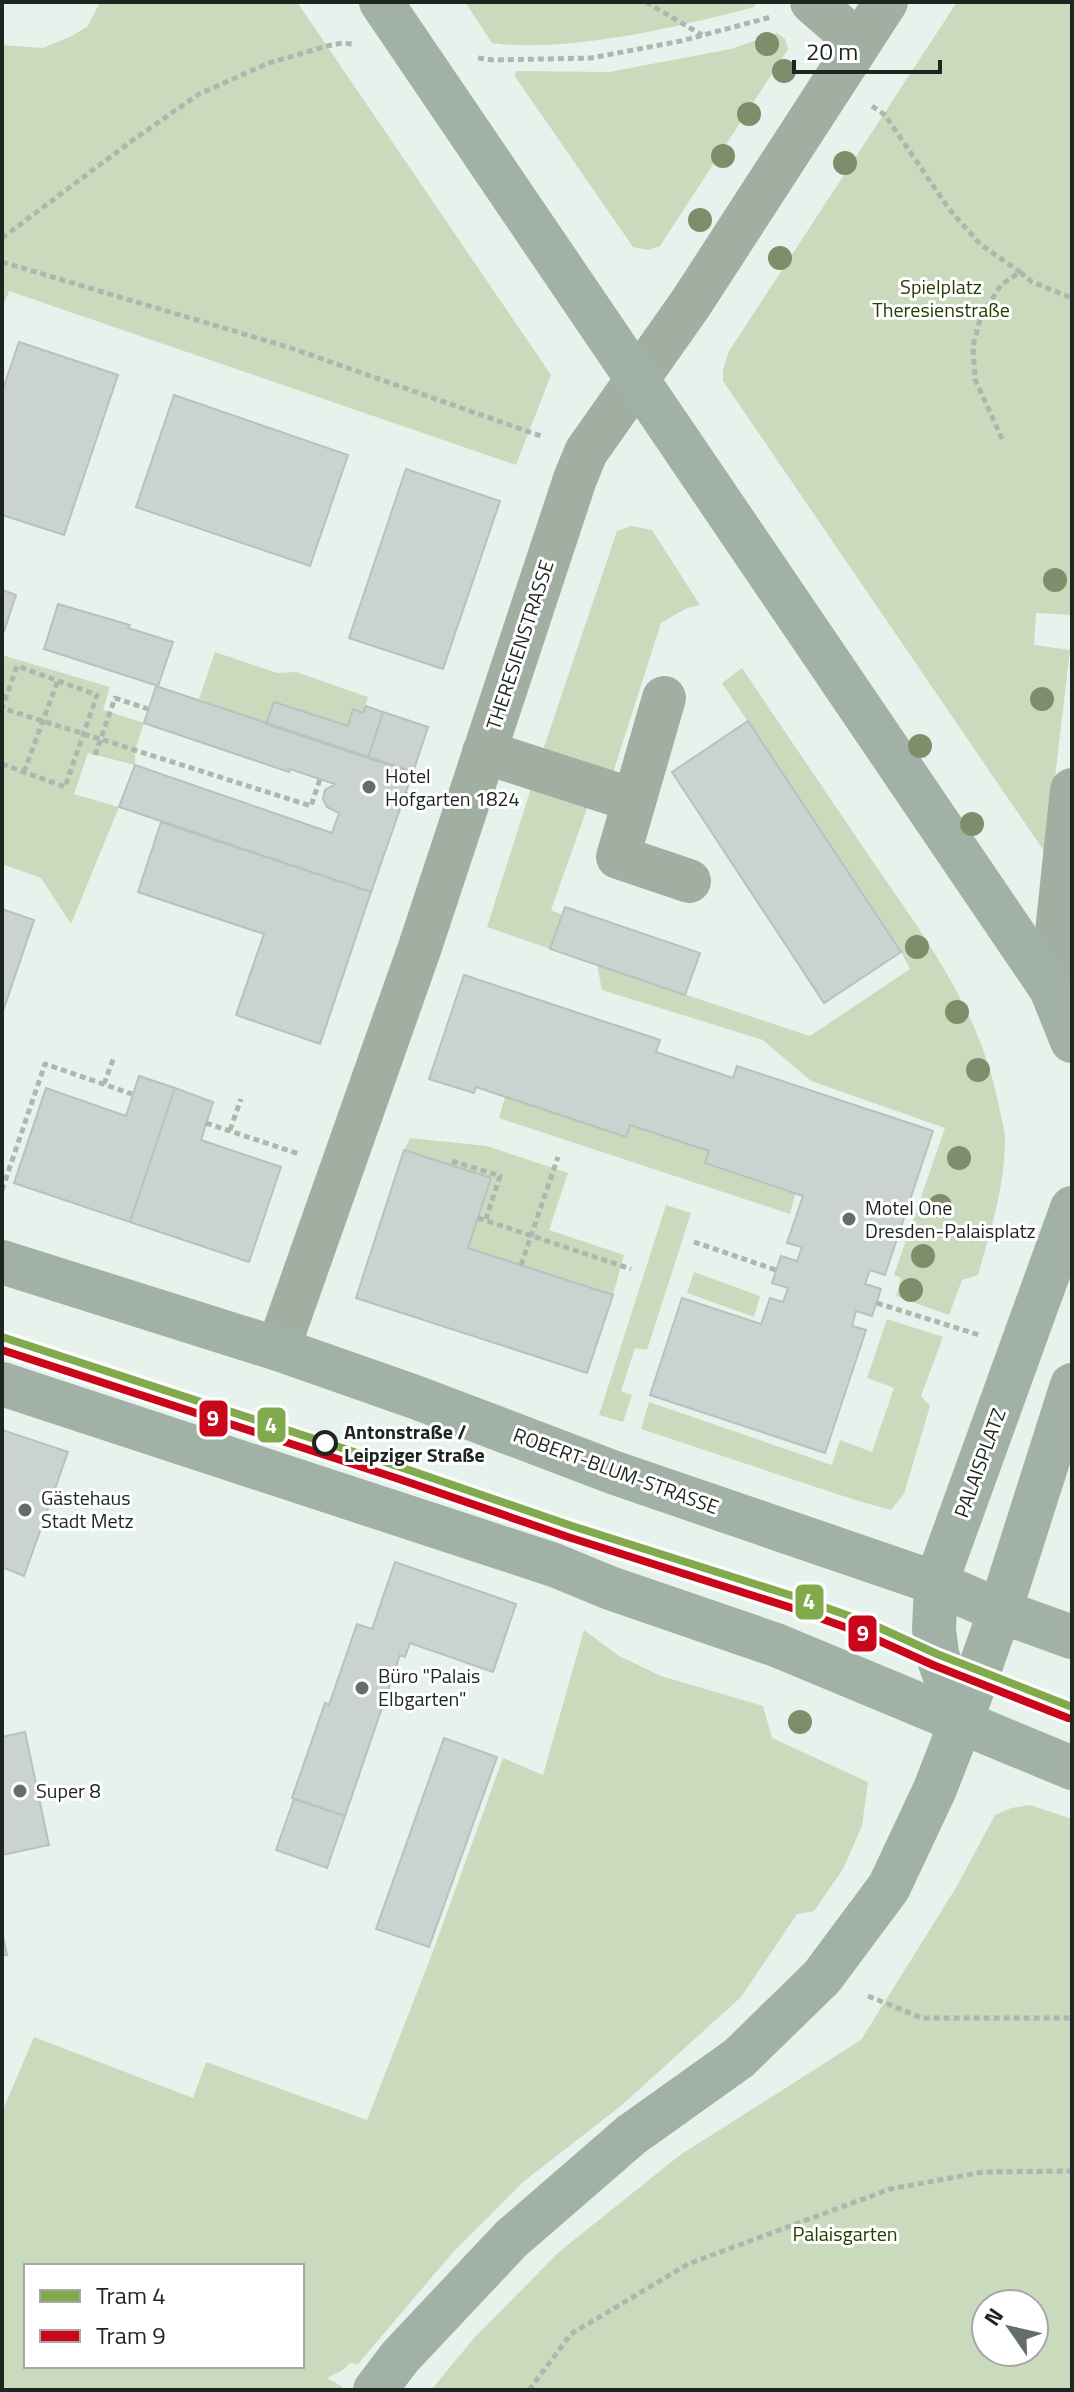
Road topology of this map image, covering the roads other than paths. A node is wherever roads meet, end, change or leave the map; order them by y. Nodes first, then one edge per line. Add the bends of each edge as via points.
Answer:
1 (381, 2) edge
2 (886, 2) edge
3 (813, 3) edge
4 (859, 43) junction
5 (636, 381) junction
6 (664, 698) dead end
7 (484, 752) junction
8 (1072, 790) edge
9 (633, 800) junction
10 (689, 881) dead end
11 (1051, 989) junction
12 (1072, 1041) edge
13 (1072, 1208) edge
14 (2, 1262) edge
15 (278, 1349) junction
16 (2, 1384) edge
17 (1072, 1385) edge
18 (936, 1583) junction
19 (1000, 1611) junction
20 (1072, 1637) edge
21 (961, 1722) junction
22 (1072, 1768) edge
23 (375, 2390) edge

1 - 5 main road
2 - 4 street, THERESIENSTRASSE
3 - 4 street
4 - 5 street, THERESIENSTRASSE
5 - 7 street, THERESIENSTRASSE via 586,452
5 - 11 main road
6 - 9 street
7 - 9 street
7 - 15 street, THERESIENSTRASSE
8 - 11 street
9 - 10 street via 618,857
11 - 12 main road
13 - 18 main road, PALAISPLATZ
14 - 15 main road, ROBERT-BLUM-STRASSE
15 - 18 main road, ROBERT-BLUM-STRASSE
16 - 21 main road via 554,1565 776,1645
17 - 19 main road
18 - 19 main road, ROBERT-BLUM-STRASSE
18 - 21 main road, PALAISPLATZ via 937,1654
19 - 20 main road
19 - 21 main road
21 - 22 main road
21 - 23 main road via 889,1887 822,1977 739,2058 631,2135 511,2239

